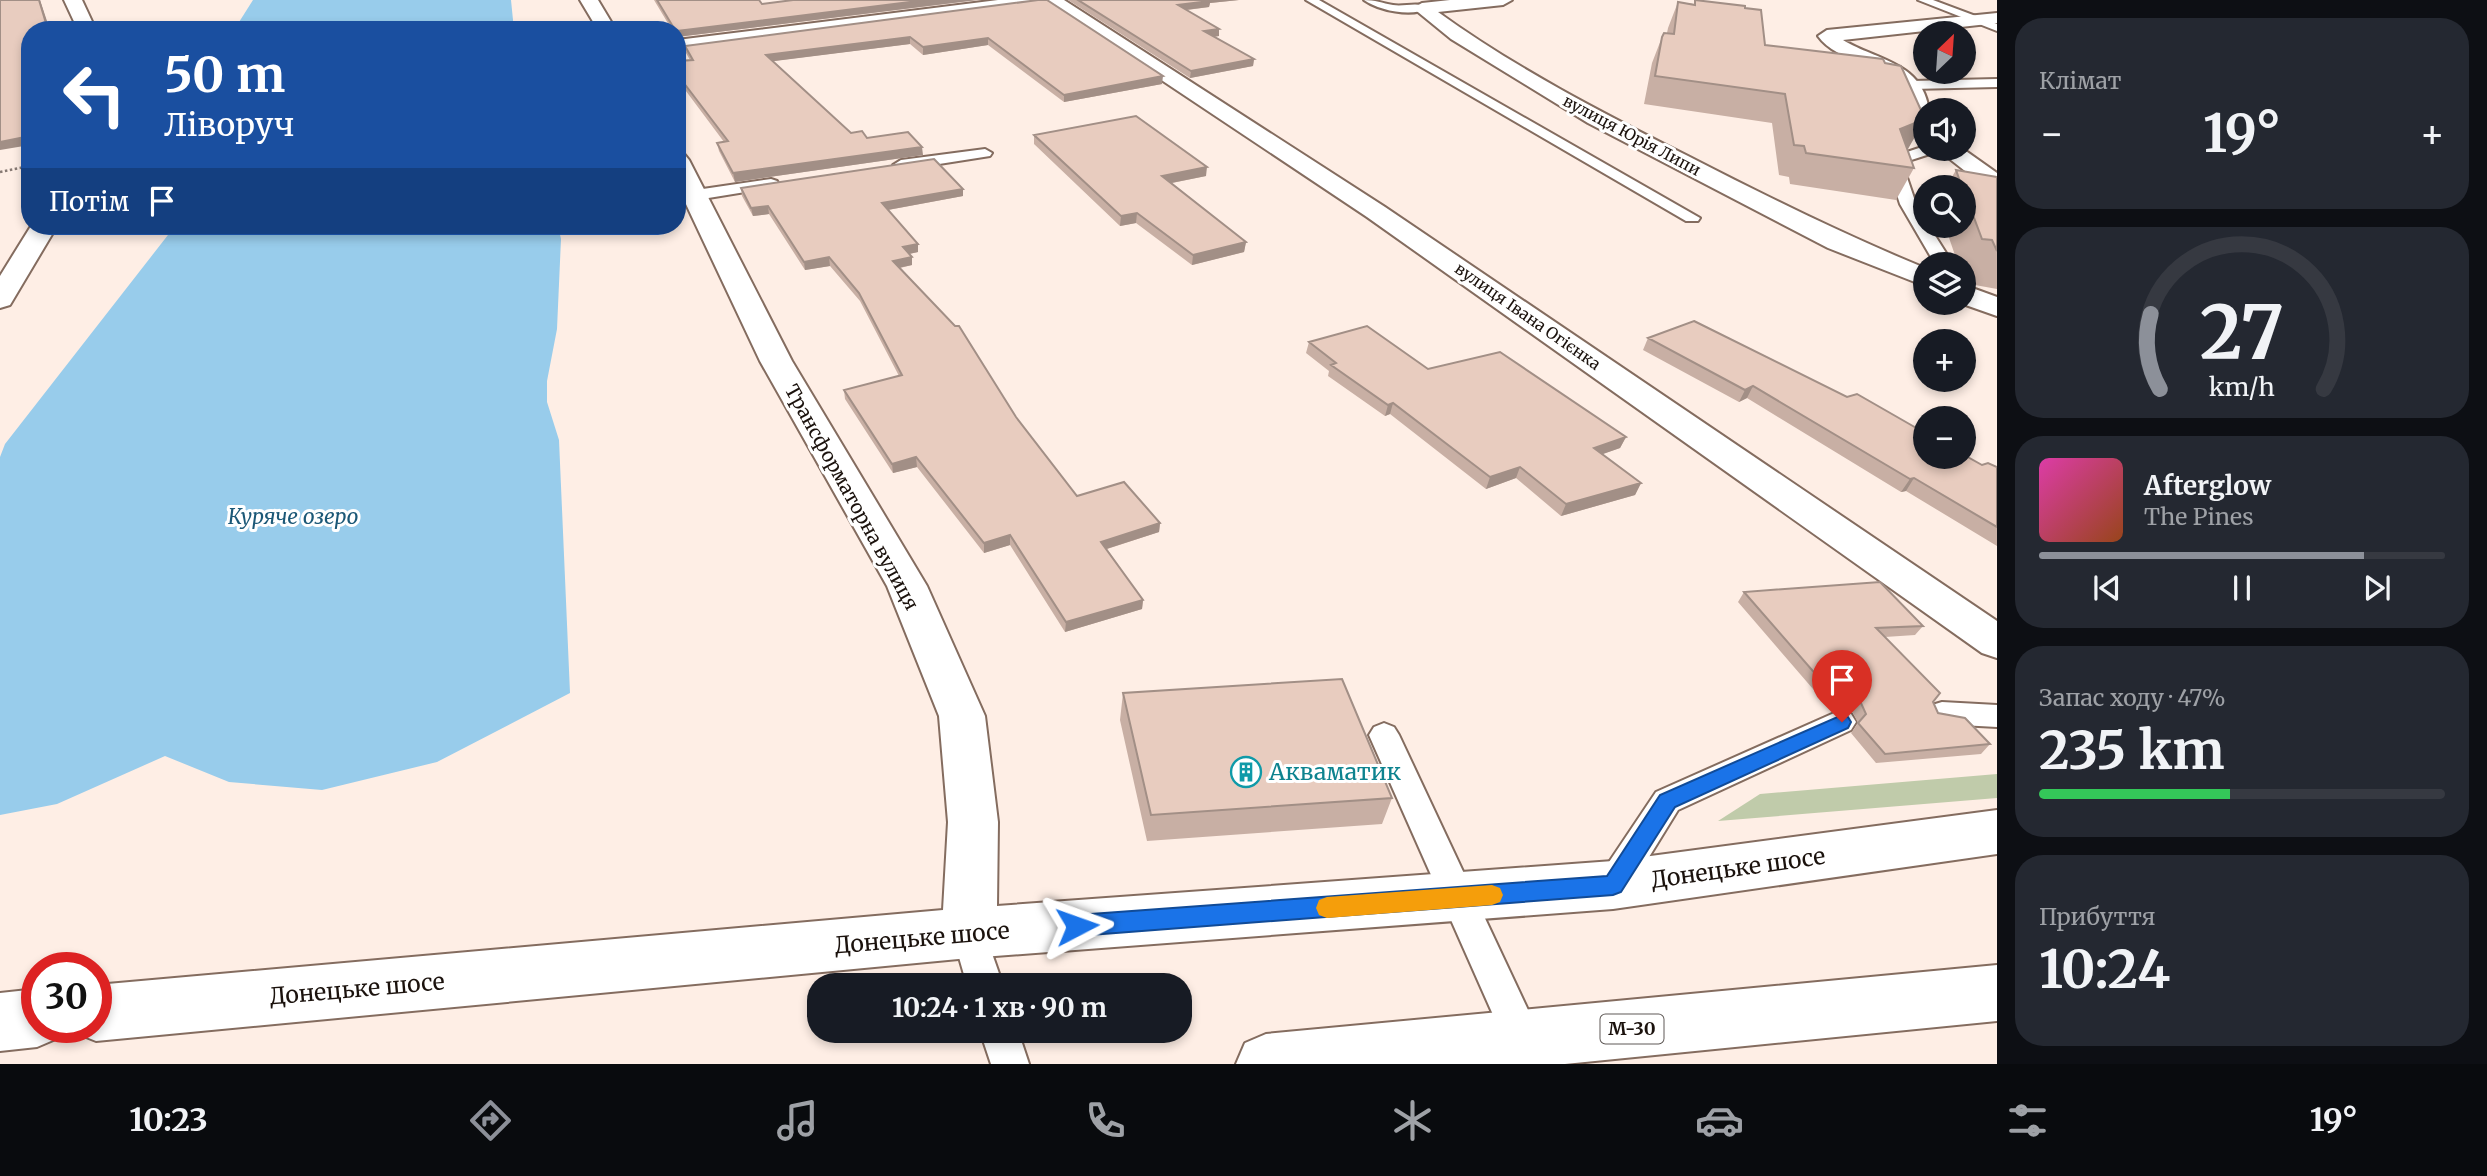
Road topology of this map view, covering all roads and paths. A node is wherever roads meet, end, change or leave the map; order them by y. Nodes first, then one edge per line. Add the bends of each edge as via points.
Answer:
1 (589, 0) edge
2 (1040, 0) edge
3 (1052, 0) edge
4 (1311, 0) edge
5 (1369, 0) edge
6 (1503, 0) edge
7 (1923, 0) edge
8 (75, 1) edge
9 (1422, 8) junction
10 (1987, 20) edge
11 (83, 21) edge
12 (602, 21) edge
13 (1997, 28) edge
14 (686, 45) edge
15 (1997, 83) edge
16 (1912, 85) junction
17 (1915, 98) edge
18 (985, 153) dead end
19 (1913, 155) edge
20 (1965, 161) edge
21 (888, 167) edge
22 (21, 168) edge
23 (0, 172) edge
24 (686, 177) edge
25 (792, 181) edge
26 (1997, 184) edge
27 (696, 195) junction
28 (1692, 218) dead end
29 (39, 235) edge
30 (1937, 252) edge
31 (1913, 273) edge
32 (0, 299) edge
33 (1976, 299) edge
34 (1997, 307) edge
35 (1997, 642) edge
36 (1942, 713) edge
37 (1997, 716) edge
38 (1842, 722) dead end
39 (1384, 735) dead end
40 (1997, 832) edge
41 (1613, 886) junction
42 (1458, 898) junction
43 (969, 933) junction
44 (981, 973) edge
45 (1997, 993) edge
46 (112, 1012) edge
47 (21, 1020) edge
48 (0, 1022) edge
49 (1523, 1040) junction
50 (1003, 1043) edge
51 (1010, 1064) edge
52 (1266, 1064) edge

1 - 12 main road
2 - 14 main road
3 - 35 main road, вулиця Івана Огієнка via 1376,212
4 - 28 lane
5 - 9 lane via 1392,8
6 - 9 main road
7 - 10 lane
8 - 11 main road
9 - 31 main road, вулиця Юрія Липи via 1458,35 1596,118 1837,242
10 - 13 lane
10 - 16 main road via 1827,36 1838,48
15 - 16 lane
16 - 17 main road
18 - 21 lane
19 - 30 lane via 1894,161 1908,204
20 - 26 main road
22 - 23 path
24 - 27 main road, Трансформаторна вулиця
25 - 27 lane
27 - 43 main road, Трансформаторна вулиця via 776,361 907,586 962,716 974,822
29 - 32 main road
33 - 34 main road
36 - 37 lane
38 - 41 lane via 1667,801
39 - 42 lane
40 - 41 main road, Донецьке шосе
41 - 42 main road, Донецьке шосе
42 - 43 main road, Донецьке шосе
42 - 49 lane
43 - 44 lane
43 - 46 main road, Донецьке шосе
45 - 49 main road, М-30
47 - 48 main road
49 - 52 main road, М-30
50 - 51 lane

